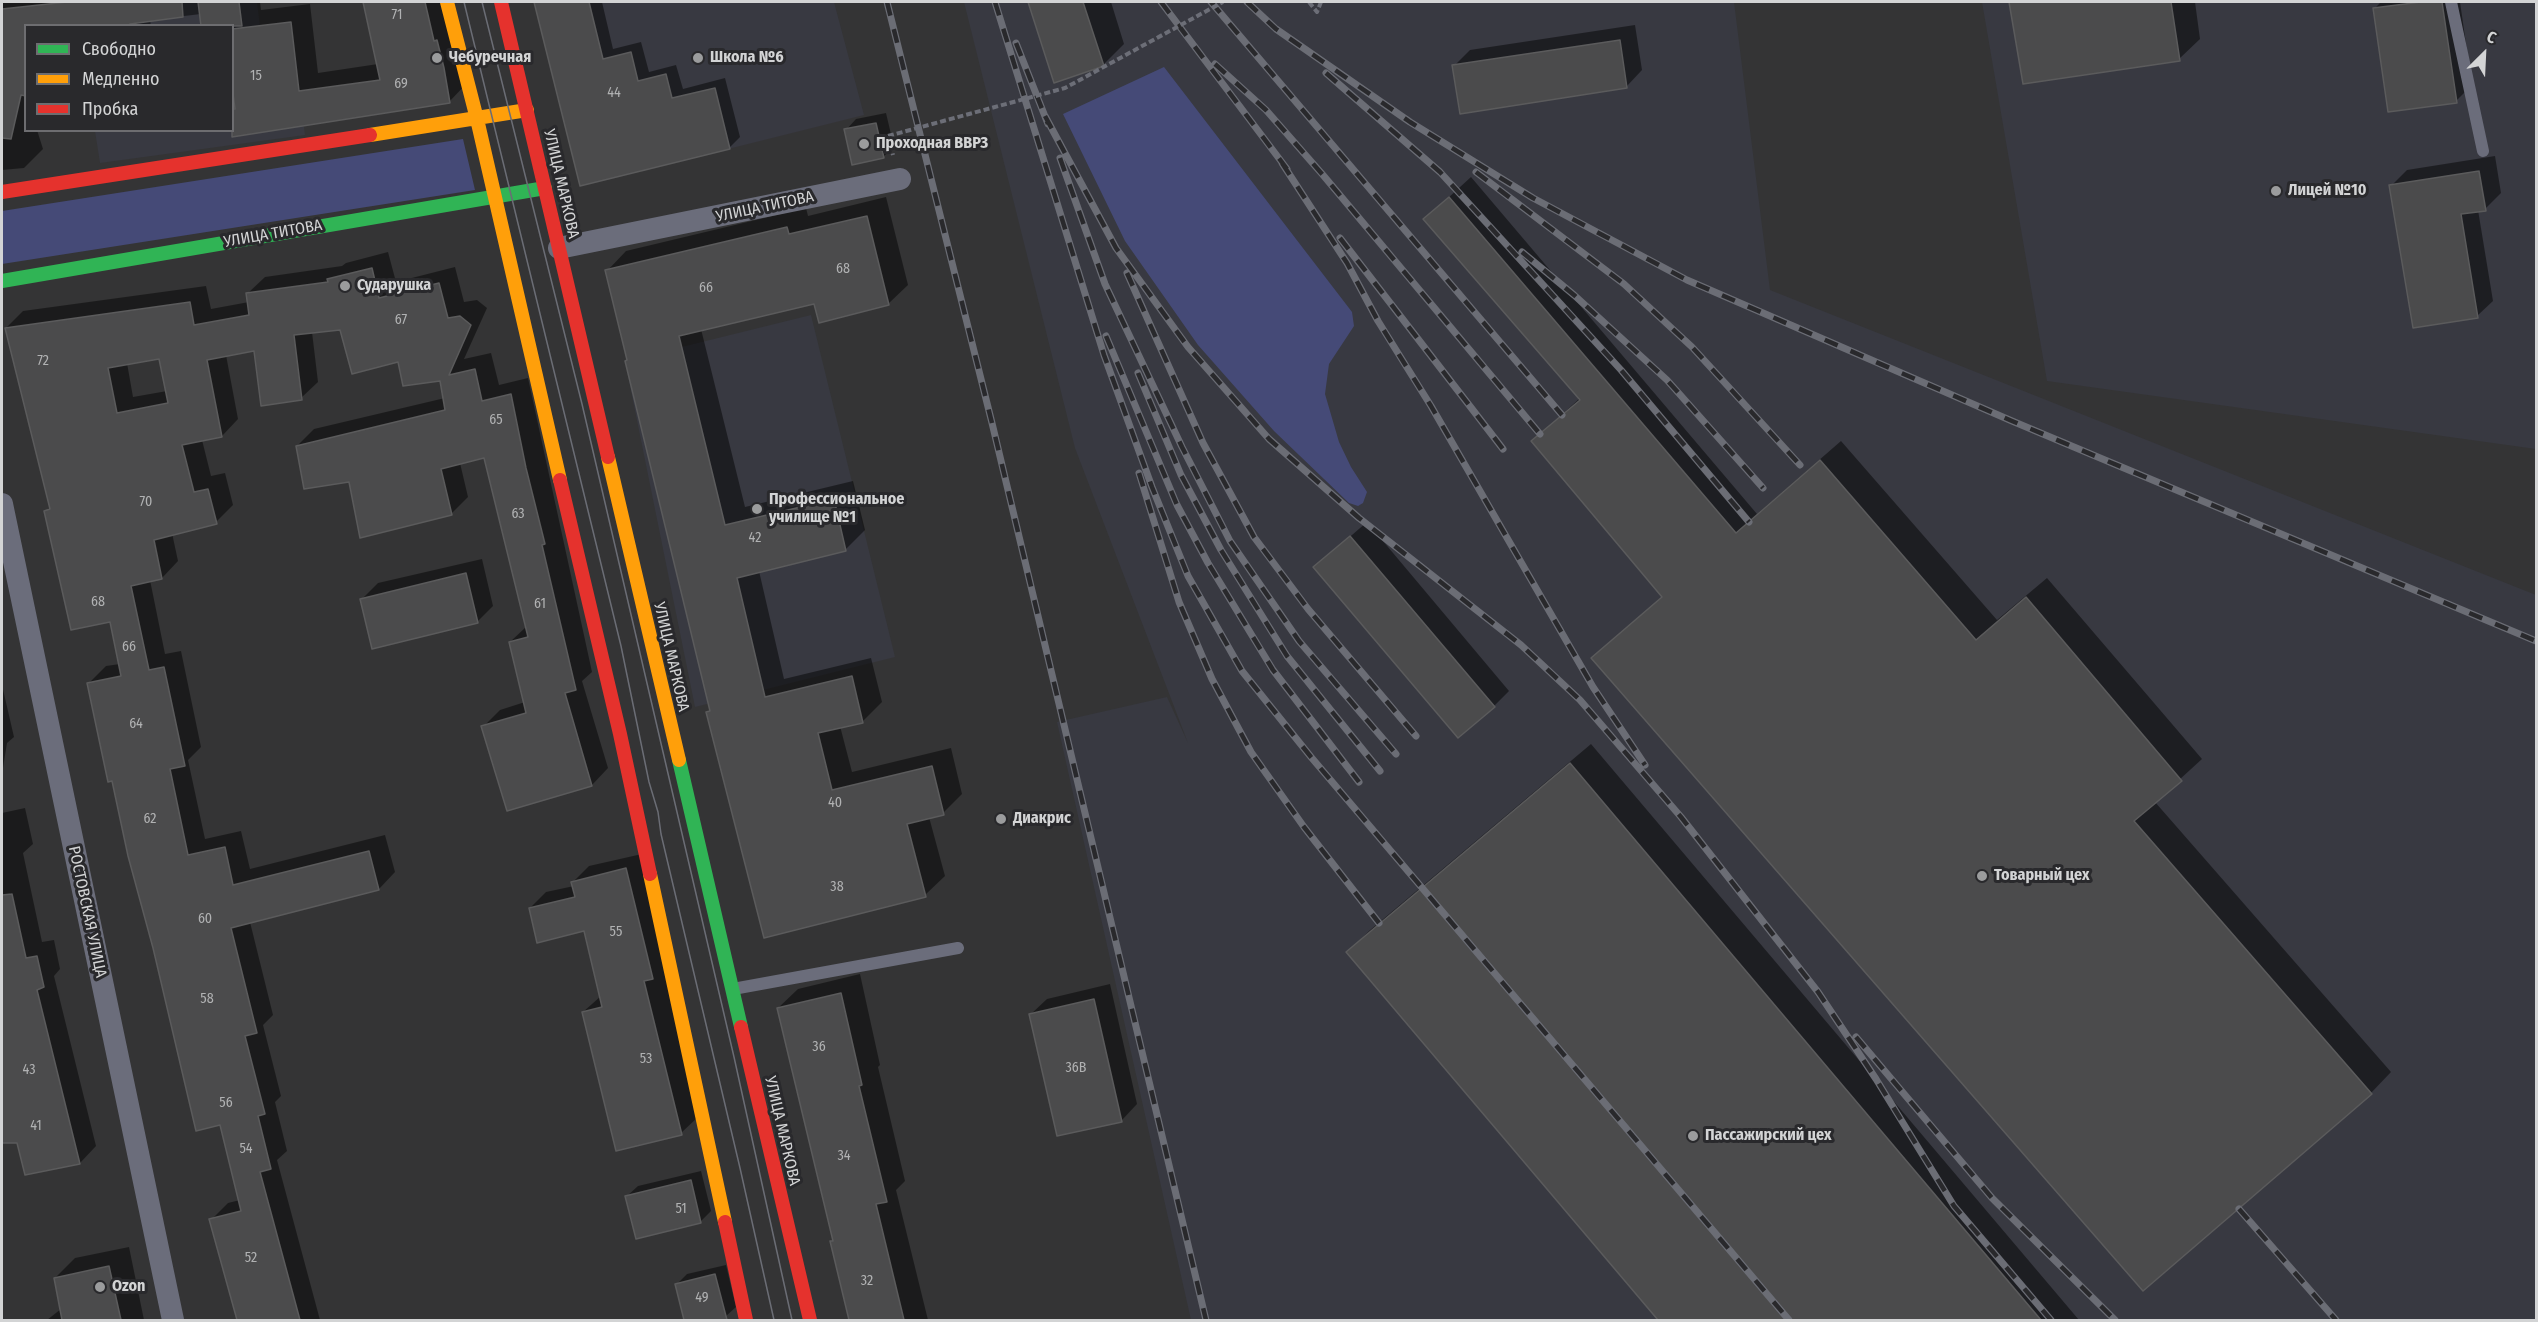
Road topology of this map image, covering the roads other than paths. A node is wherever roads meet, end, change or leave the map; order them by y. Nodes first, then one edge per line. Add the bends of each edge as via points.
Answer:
1 (447, 2) edge
2 (501, 2) edge
3 (2451, 2) edge
4 (527, 110) junction
5 (477, 119) junction
6 (2483, 151) dead end
7 (900, 178) dead end
8 (545, 188) junction
9 (2, 192) edge
10 (493, 196) junction
11 (559, 248) junction
12 (2, 281) edge
13 (2, 504) edge
14 (958, 948) dead end
15 (732, 989) junction
16 (173, 1320) edge
17 (746, 1320) edge
18 (810, 1320) edge

1 - 5 main road
2 - 4 main road, УЛИЦА МАРКОВА
3 - 6 lane
4 - 5 main road
4 - 8 main road, УЛИЦА МАРКОВА
5 - 9 main road
5 - 10 main road
7 - 11 street, УЛИЦА ТИТОВА
8 - 10 main road, УЛИЦА ТИТОВА
8 - 11 main road, УЛИЦА МАРКОВА
10 - 12 main road, УЛИЦА ТИТОВА
10 - 17 main road via 620,734
11 - 15 main road, УЛИЦА МАРКОВА
13 - 16 street, РОСТОВСКАЯ УЛИЦА
14 - 15 lane
15 - 18 main road, УЛИЦА МАРКОВА

